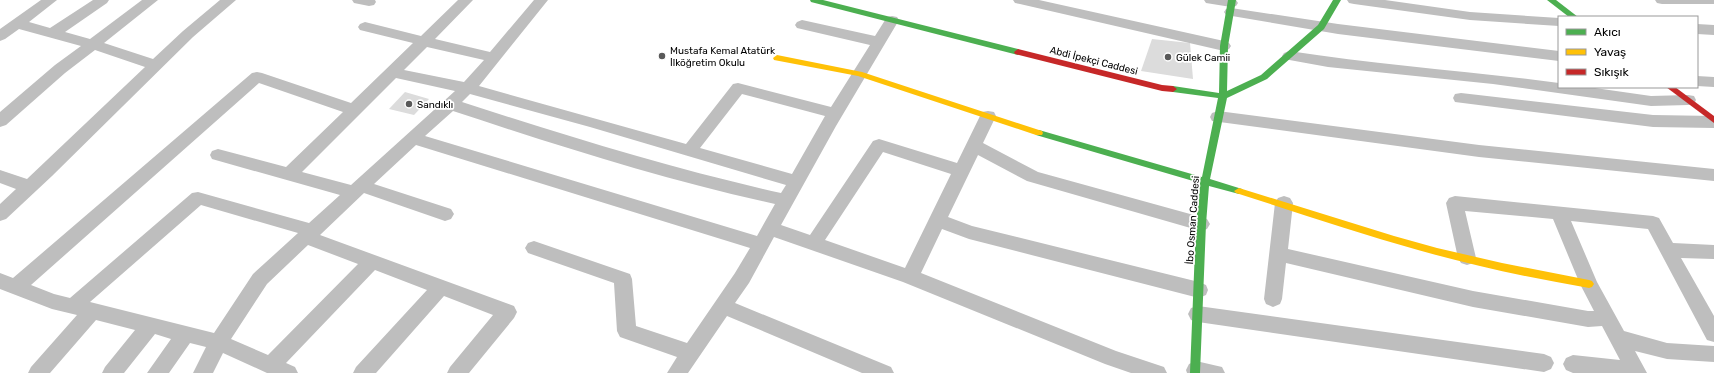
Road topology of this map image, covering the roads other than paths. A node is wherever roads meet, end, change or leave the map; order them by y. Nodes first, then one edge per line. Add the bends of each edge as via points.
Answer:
1 (50, 0) edge
2 (102, 0) edge
3 (151, 0) edge
4 (229, 0) edge
5 (466, 0) edge
6 (541, 0) edge
7 (814, 0) edge
8 (1020, 0) edge
9 (1211, 0) edge
10 (1337, 0) edge
11 (1354, 0) edge
12 (1551, 0) edge
13 (1662, 0) edge
14 (1714, 0) edge
15 (846, 4) edge
16 (1231, 5) edge
17 (1573, 16) edge
18 (892, 20) junction
19 (1558, 22) edge
20 (18, 24) junction
21 (802, 25) dead end
22 (1321, 26) junction
23 (365, 27) dead end
24 (1698, 29) edge
25 (1714, 30) edge
26 (53, 33) junction
27 (0, 36) edge
28 (424, 41) junction
29 (879, 42) junction
30 (93, 44) junction
31 (1224, 46) junction
32 (1289, 56) junction
33 (1558, 56) edge
34 (494, 58) junction
35 (778, 58) dead end
36 (156, 65) junction
37 (392, 72) junction
38 (859, 74) junction
39 (1698, 81) edge
40 (1714, 82) edge
41 (467, 88) junction
42 (1671, 88) edge
43 (1223, 96) junction
44 (1461, 98) dead end
45 (1688, 100) junction
46 (450, 104) junction
47 (354, 110) junction
48 (834, 114) junction
49 (988, 116) junction
50 (1218, 117) junction
51 (0, 121) edge
52 (1714, 121) edge
53 (413, 138) junction
54 (973, 145) junction
55 (689, 151) junction
56 (218, 155) dead end
57 (961, 171) junction
58 (289, 174) junction
59 (1714, 175) edge
60 (0, 176) edge
61 (796, 182) junction
62 (1204, 182) junction
63 (29, 188) junction
64 (358, 189) junction
65 (785, 200) junction
66 (1284, 203) junction
67 (0, 214) edge
68 (445, 214) dead end
69 (1559, 214) junction
70 (937, 220) junction
71 (1201, 224) junction
72 (309, 234) junction
73 (765, 236) junction
74 (814, 243) junction
75 (534, 248) dead end
76 (1668, 250) junction
77 (1714, 252) edge
78 (1278, 254) junction
79 (1467, 258) junction
80 (373, 261) junction
81 (910, 277) junction
82 (8, 284) edge
83 (1590, 284) junction
84 (441, 287) junction
85 (1199, 290) junction
86 (1273, 299) dead end
87 (73, 306) junction
88 (723, 306) junction
89 (92, 311) junction
90 (1198, 314) junction
91 (1608, 318) junction
92 (150, 326) junction
93 (186, 334) junction
94 (1714, 334) edge
95 (1618, 338) junction
96 (218, 342) junction
97 (690, 353) junction
98 (1714, 354) edge
99 (1544, 363) dead end
100 (1573, 364) dead end
101 (270, 365) junction
102 (1636, 371) edge
103 (1195, 372) edge
104 (38, 373) edge
105 (112, 373) edge
106 (157, 373) edge
107 (203, 373) edge
108 (288, 373) edge
109 (363, 373) edge
110 (456, 373) edge
111 (677, 373) edge
112 (884, 373) edge
113 (1158, 373) edge
114 (1215, 373) edge

1 - 20 street
2 - 26 street
3 - 30 street
4 - 36 street
5 - 28 street
6 - 34 street
7 - 15 street, Abdi İpekçi Caddesi
8 - 31 street
9 - 16 street
10 - 22 street
11 - 19 street via 1470,16
12 - 17 street
13 - 14 street
15 - 18 street, Abdi İpekçi Caddesi
16 - 22 street
16 - 31 street, İbo Osman Caddesi
18 - 29 street
18 - 43 street, Abdi İpekçi Caddesi via 1162,88
20 - 26 street
20 - 27 street
21 - 29 street
22 - 32 street
22 - 33 street
23 - 28 street
24 - 25 street
26 - 30 street
28 - 34 street
28 - 37 street
29 - 38 street
30 - 36 street
30 - 51 street
31 - 43 street, İbo Osman Caddesi
32 - 43 street via 1264,77
32 - 45 street via 1493,79 1651,101
34 - 41 street
35 - 38 street
36 - 63 street
37 - 41 street
37 - 47 street
38 - 48 street
38 - 49 street
39 - 40 street
41 - 46 street
41 - 55 street
42 - 45 street
43 - 50 street, İbo Osman Caddesi
44 - 52 street via 1653,121
45 - 52 street
46 - 53 street
46 - 65 street via 592,150 745,192
47 - 58 street
47 - 82 street via 257,77
48 - 55 street via 738,88
48 - 61 street
49 - 54 street
49 - 62 street
50 - 59 street via 1479,151
50 - 62 street, İbo Osman Caddesi
53 - 64 street
53 - 73 street
54 - 57 street
54 - 71 street via 1033,177
55 - 61 street
56 - 58 street
57 - 70 street
57 - 74 street via 879,145
58 - 64 street
60 - 63 street
61 - 65 street
62 - 66 street
62 - 71 street, İbo Osman Caddesi
63 - 67 street
64 - 68 street
64 - 72 street
65 - 73 street
66 - 78 street
66 - 79 street via 1416,246
69 - 76 street via 1653,223
69 - 79 street via 1455,203
69 - 83 street
70 - 81 street
70 - 85 street via 969,232
71 - 85 street, İbo Osman Caddesi
72 - 80 street
72 - 87 street via 198,198
72 - 96 street via 260,279
73 - 74 street
73 - 88 street
74 - 81 street
75 - 97 street via 623,279 627,331
76 - 77 street
76 - 94 street
78 - 86 street
78 - 91 street via 1473,299 1588,319
79 - 83 street via 1528,273
80 - 84 street
80 - 101 street
81 - 113 street via 1112,358
82 - 87 street
83 - 91 street
84 - 109 street
84 - 110 street via 507,312
85 - 90 street, İbo Osman Caddesi
87 - 89 street
88 - 97 street
88 - 112 street
89 - 92 street
89 - 104 street
90 - 99 street
90 - 103 street, İbo Osman Caddesi
91 - 95 street
92 - 93 street
92 - 105 street
93 - 96 street
93 - 106 street
95 - 98 street via 1666,351
95 - 102 street
96 - 101 street
96 - 107 street
97 - 111 street
100 - 102 street
101 - 108 street
103 - 114 street

